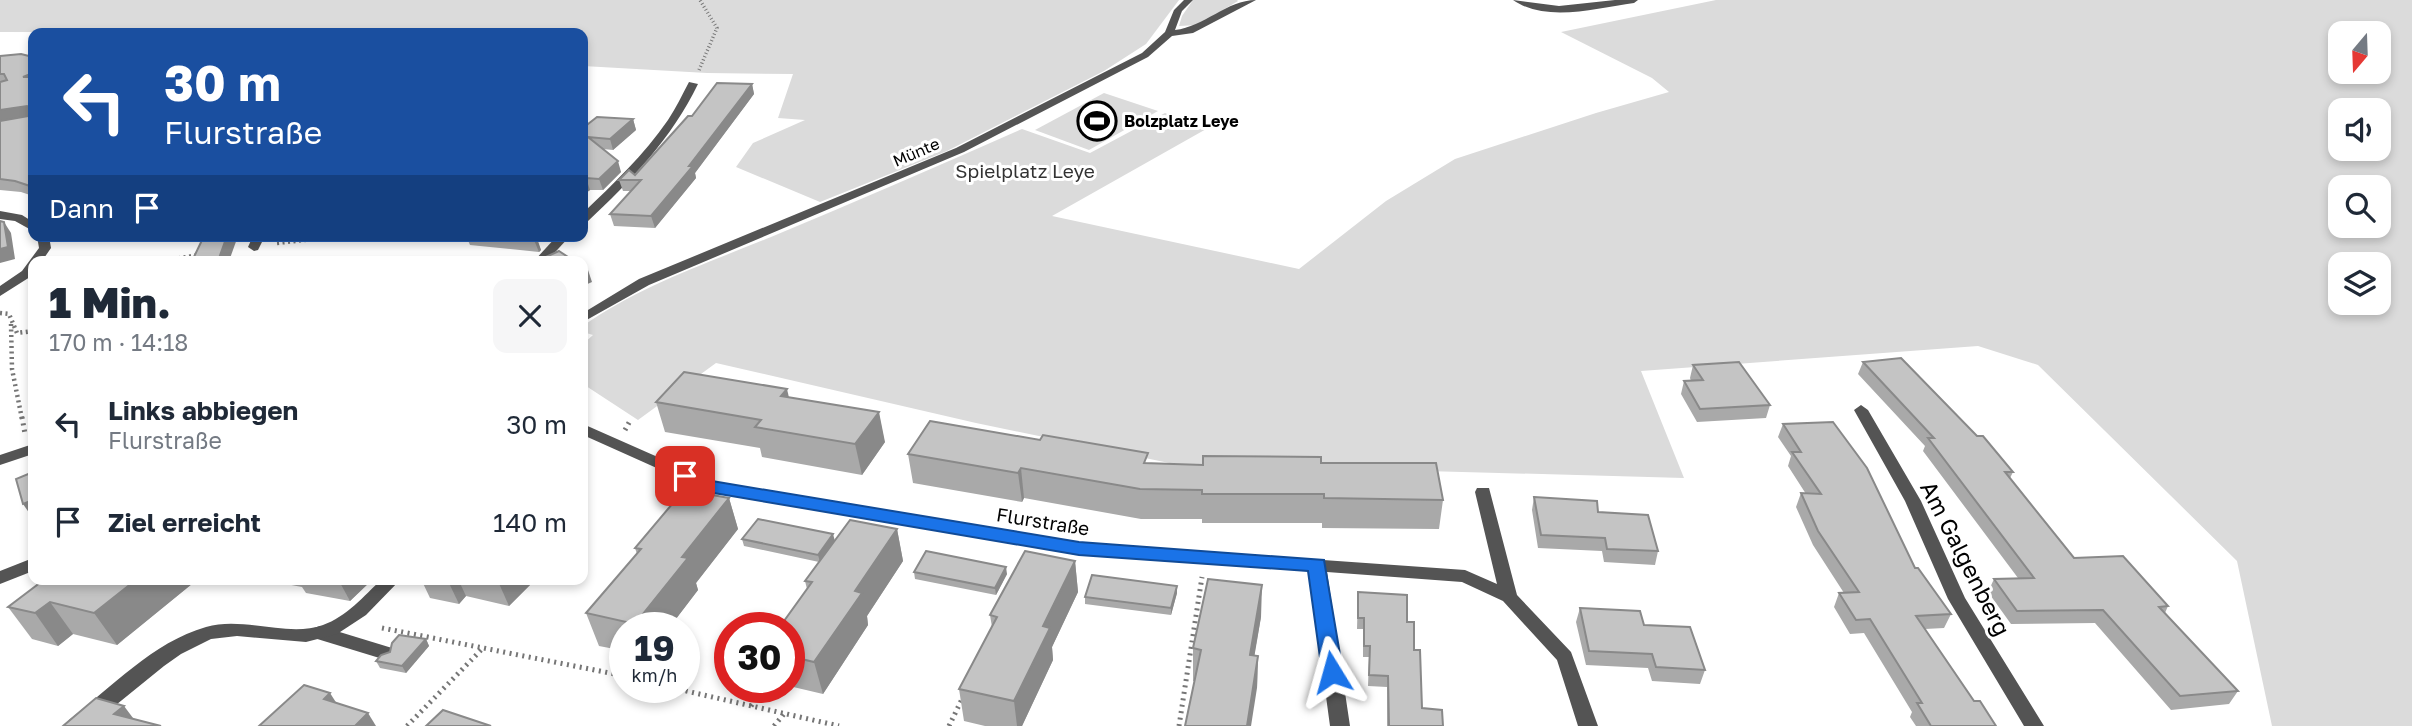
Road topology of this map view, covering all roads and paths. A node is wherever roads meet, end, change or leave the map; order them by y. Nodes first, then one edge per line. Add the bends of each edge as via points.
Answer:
1 (700, 0) edge
2 (1189, 0) edge
3 (1252, 0) edge
4 (1517, 0) edge
5 (1634, 0) edge
6 (1169, 33) junction
7 (693, 84) joint
8 (588, 214) edge
9 (0, 215) edge
10 (28, 224) edge
11 (559, 242) edge
12 (203, 255) edge
13 (196, 256) edge
14 (545, 256) edge
15 (28, 271) edge
16 (0, 292) edge
17 (0, 313) edge
18 (588, 314) edge
19 (11, 324) junction
20 (28, 332) edge
21 (1861, 410) dead end
22 (631, 419) dead end
23 (625, 430) dead end
24 (588, 431) edge
25 (28, 441) edge
26 (28, 446) edge
27 (0, 460) edge
28 (1483, 492) dead end
29 (1205, 559) junction
30 (1317, 565) junction
31 (28, 566) edge
32 (0, 578) edge
33 (386, 585) edge
34 (1509, 597) junction
35 (346, 622) junction
36 (320, 633) junction
37 (483, 648) junction
38 (387, 653) edge
39 (609, 673) edge
40 (967, 689) edge
41 (700, 694) edge
42 (753, 703) edge
43 (751, 706) junction
44 (784, 714) junction
45 (76, 726) edge
46 (407, 726) edge
47 (774, 726) edge
48 (839, 726) edge
49 (948, 726) edge
50 (1179, 726) edge
51 (1340, 726) edge
52 (1588, 726) edge
53 (2034, 726) edge

1 - 7 path via 717,28
2 - 6 street via 1178,10
3 - 6 street, Münte via 1190,31
4 - 5 street via 1538,8 1559,8
6 - 18 street, Münte via 1145,55 960,150 644,282
7 - 8 street via 680,113
9 - 10 street
11 - 14 street
12 - 13 path
15 - 16 street
17 - 19 path via 9,314
19 - 20 path via 17,333
19 - 25 path via 12,369
21 - 53 street, Am Galgenberg via 1913,501 1957,599
22 - 23 path
24 - 29 street, Flurstraße via 708,486 1079,549
26 - 27 street
28 - 34 street, Flurstraße
29 - 30 street, Flurstraße
29 - 50 path
30 - 34 street, Flurstraße via 1465,576
30 - 51 street
31 - 32 street
33 - 35 street
34 - 52 street, Flurstraße via 1565,657
35 - 36 street
35 - 37 path
36 - 38 street
36 - 45 street via 237,628 206,634 172,651
37 - 39 path
37 - 46 path
40 - 49 path
41 - 43 path
42 - 43 path
43 - 44 path
44 - 47 path
44 - 48 path

